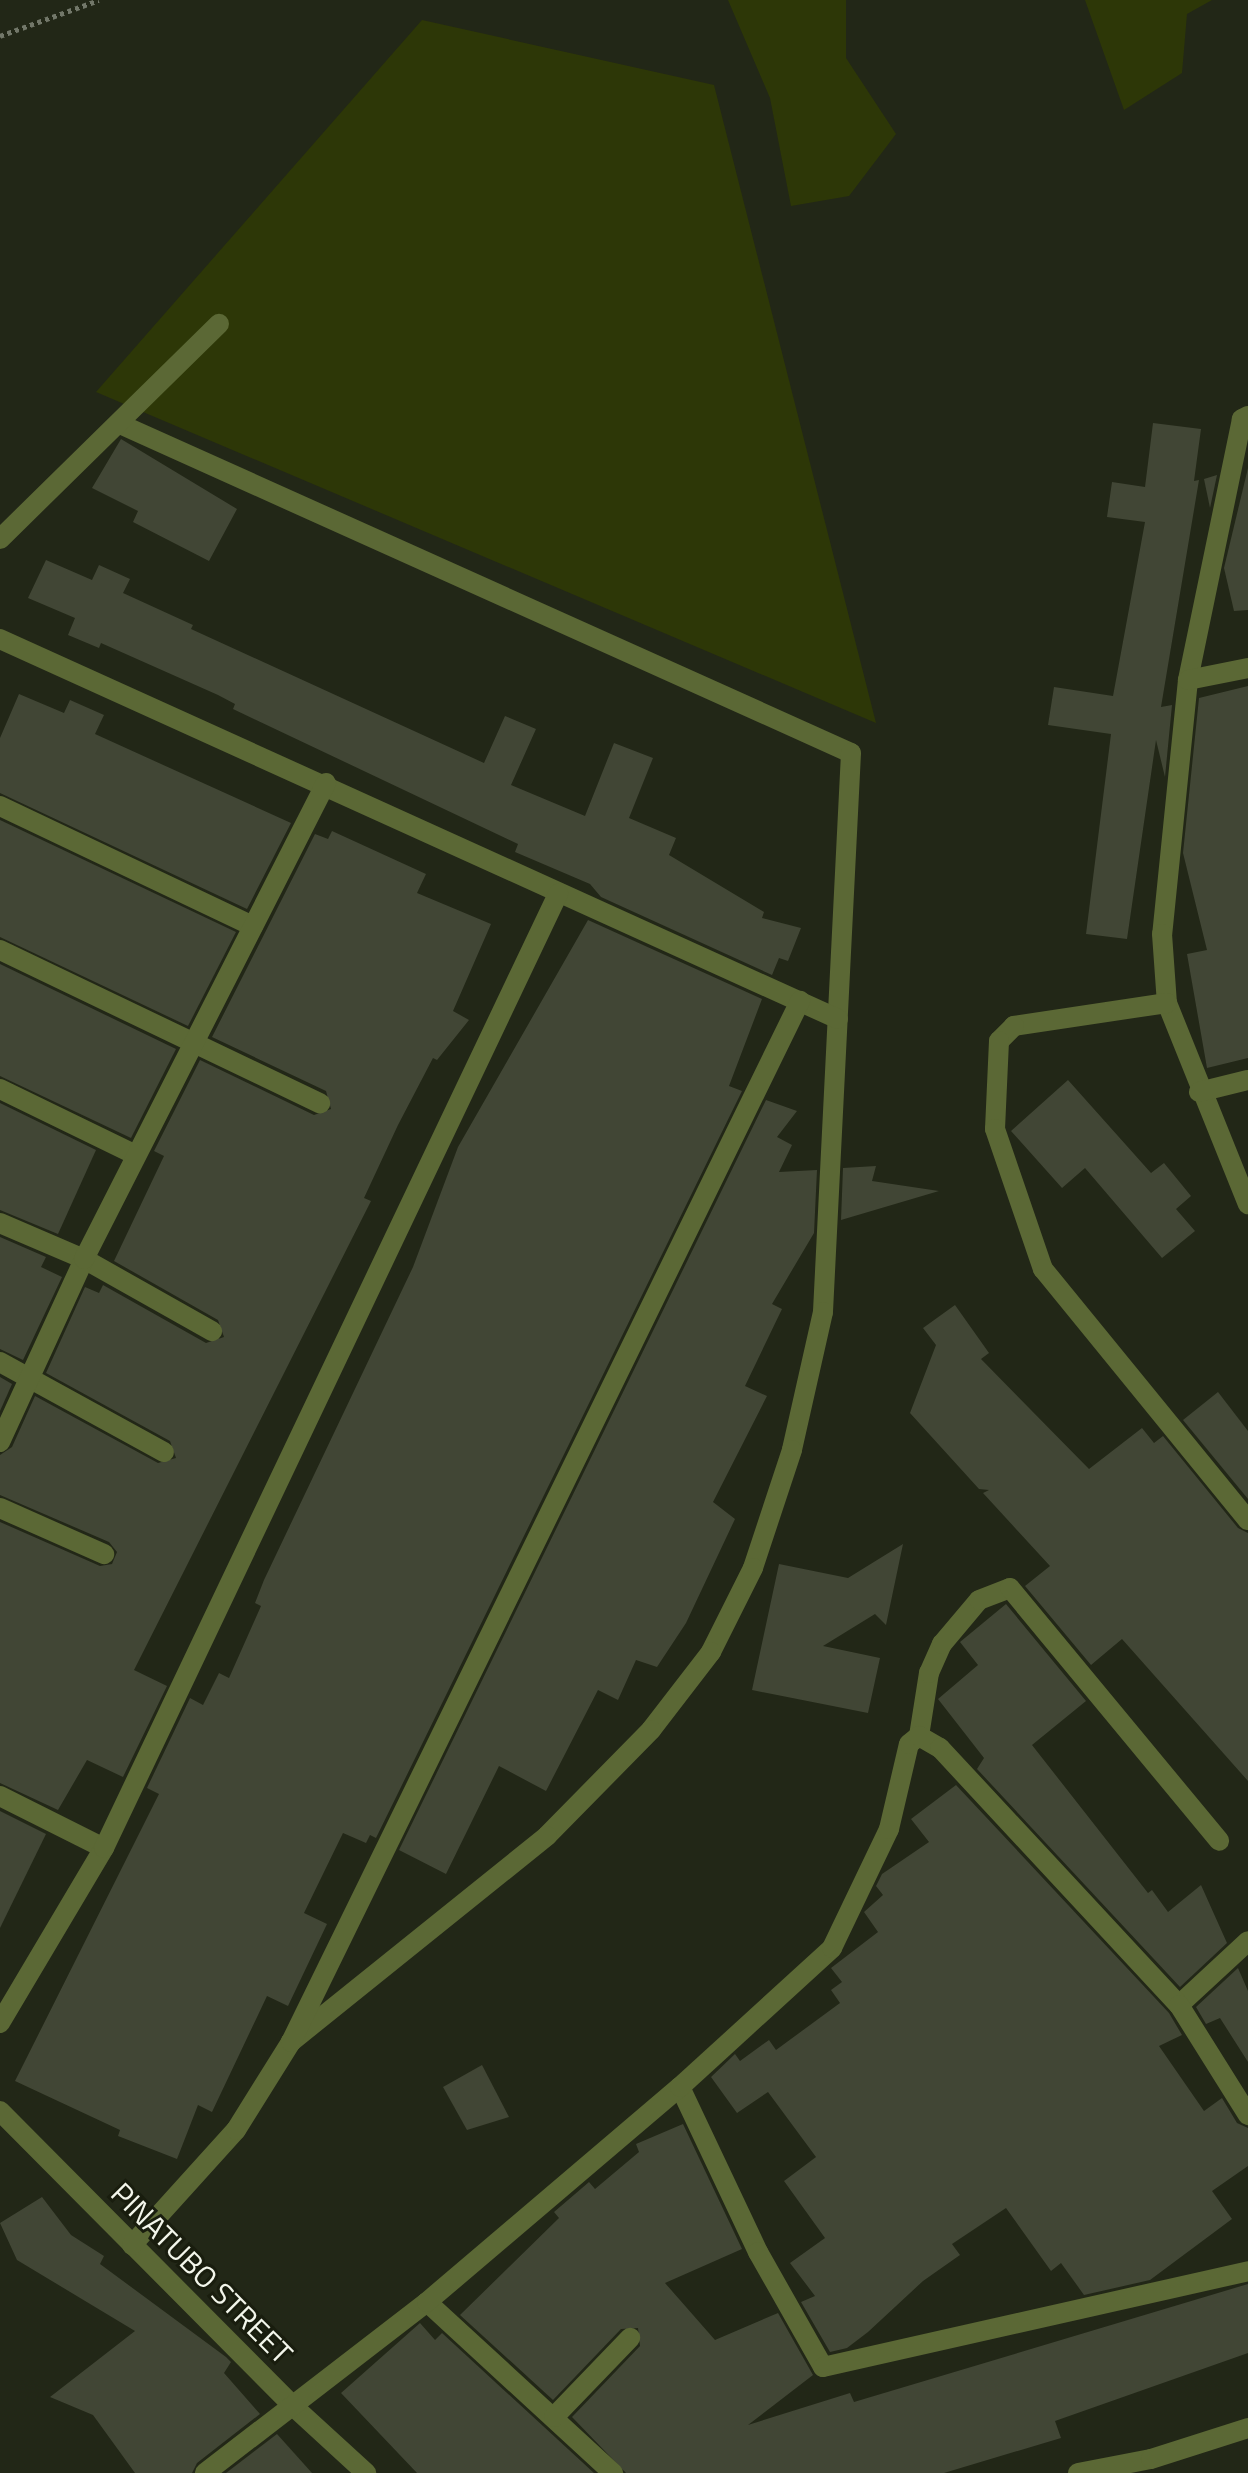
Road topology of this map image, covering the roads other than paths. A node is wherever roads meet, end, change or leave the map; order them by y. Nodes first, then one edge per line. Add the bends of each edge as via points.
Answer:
1 (219, 324) dead end
2 (1248, 416) edge
3 (122, 425) junction
4 (0, 539) edge
5 (2, 645) edge
6 (1248, 668) edge
7 (1188, 680) junction
8 (326, 783) junction
9 (0, 806) edge
10 (558, 894) junction
11 (253, 926) junction
12 (0, 950) edge
13 (800, 1001) junction
14 (1167, 1003) junction
15 (838, 1019) junction
16 (194, 1043) junction
17 (1248, 1080) edge
18 (0, 1089) edge
19 (1199, 1092) junction
20 (320, 1103) dead end
21 (136, 1155) junction
22 (1248, 1204) edge
23 (0, 1223) edge
24 (84, 1259) junction
25 (212, 1331) dead end
26 (0, 1362) edge
27 (30, 1376) junction
28 (0, 1442) edge
29 (164, 1452) dead end
30 (0, 1508) edge
31 (1248, 1520) edge
32 (104, 1554) dead end
33 (919, 1736) junction
34 (0, 1796) edge
35 (1219, 1841) dead end
36 (104, 1848) junction
37 (1248, 1941) edge
38 (1179, 2005) junction
39 (0, 2023) edge
40 (291, 2042) junction
41 (680, 2087) junction
42 (0, 2111) edge
43 (1248, 2115) edge
44 (132, 2245) junction
45 (1248, 2271) edge
46 (427, 2302) junction
47 (630, 2338) dead end
48 (294, 2407) junction
49 (554, 2417) junction
50 (1248, 2428) edge
51 (1151, 2459) junction
52 (205, 2473) edge
53 (366, 2473) edge
54 (613, 2473) edge
55 (1078, 2473) edge
56 (1167, 2473) edge

1 - 3 street
2 - 7 street via 1242,419
3 - 4 street
3 - 15 street via 851,753
5 - 8 street
6 - 7 street
7 - 14 street via 1162,934
8 - 10 street
8 - 11 street
9 - 11 street
10 - 13 street
10 - 36 street
11 - 16 street
12 - 16 street
13 - 15 street
13 - 40 street
14 - 19 street
14 - 31 street via 1014,1026 999,1041 995,1129 1043,1269
15 - 40 street via 823,1312 792,1450 753,1568 711,1652 651,1730 547,1836
16 - 20 street
16 - 21 street
17 - 19 street
18 - 21 street
19 - 22 street
21 - 24 street
23 - 24 street
24 - 25 street
24 - 27 street
26 - 27 street
27 - 28 street
27 - 29 street
30 - 32 street
33 - 35 street via 929,1673 942,1644 979,1600 1010,1588
33 - 38 street via 940,1748
33 - 41 street via 909,1744 889,1829 844,1932
34 - 36 street
36 - 39 street
37 - 38 street
38 - 43 street
40 - 44 street via 236,2130
41 - 45 street via 758,2252 823,2367
41 - 46 street
42 - 44 street, PINATUBO STREET
44 - 48 street, PINATUBO STREET
46 - 48 street
46 - 49 street
47 - 49 street
48 - 52 street
48 - 53 street, PINATUBO STREET
49 - 54 street
50 - 51 street
51 - 55 street
51 - 56 street

